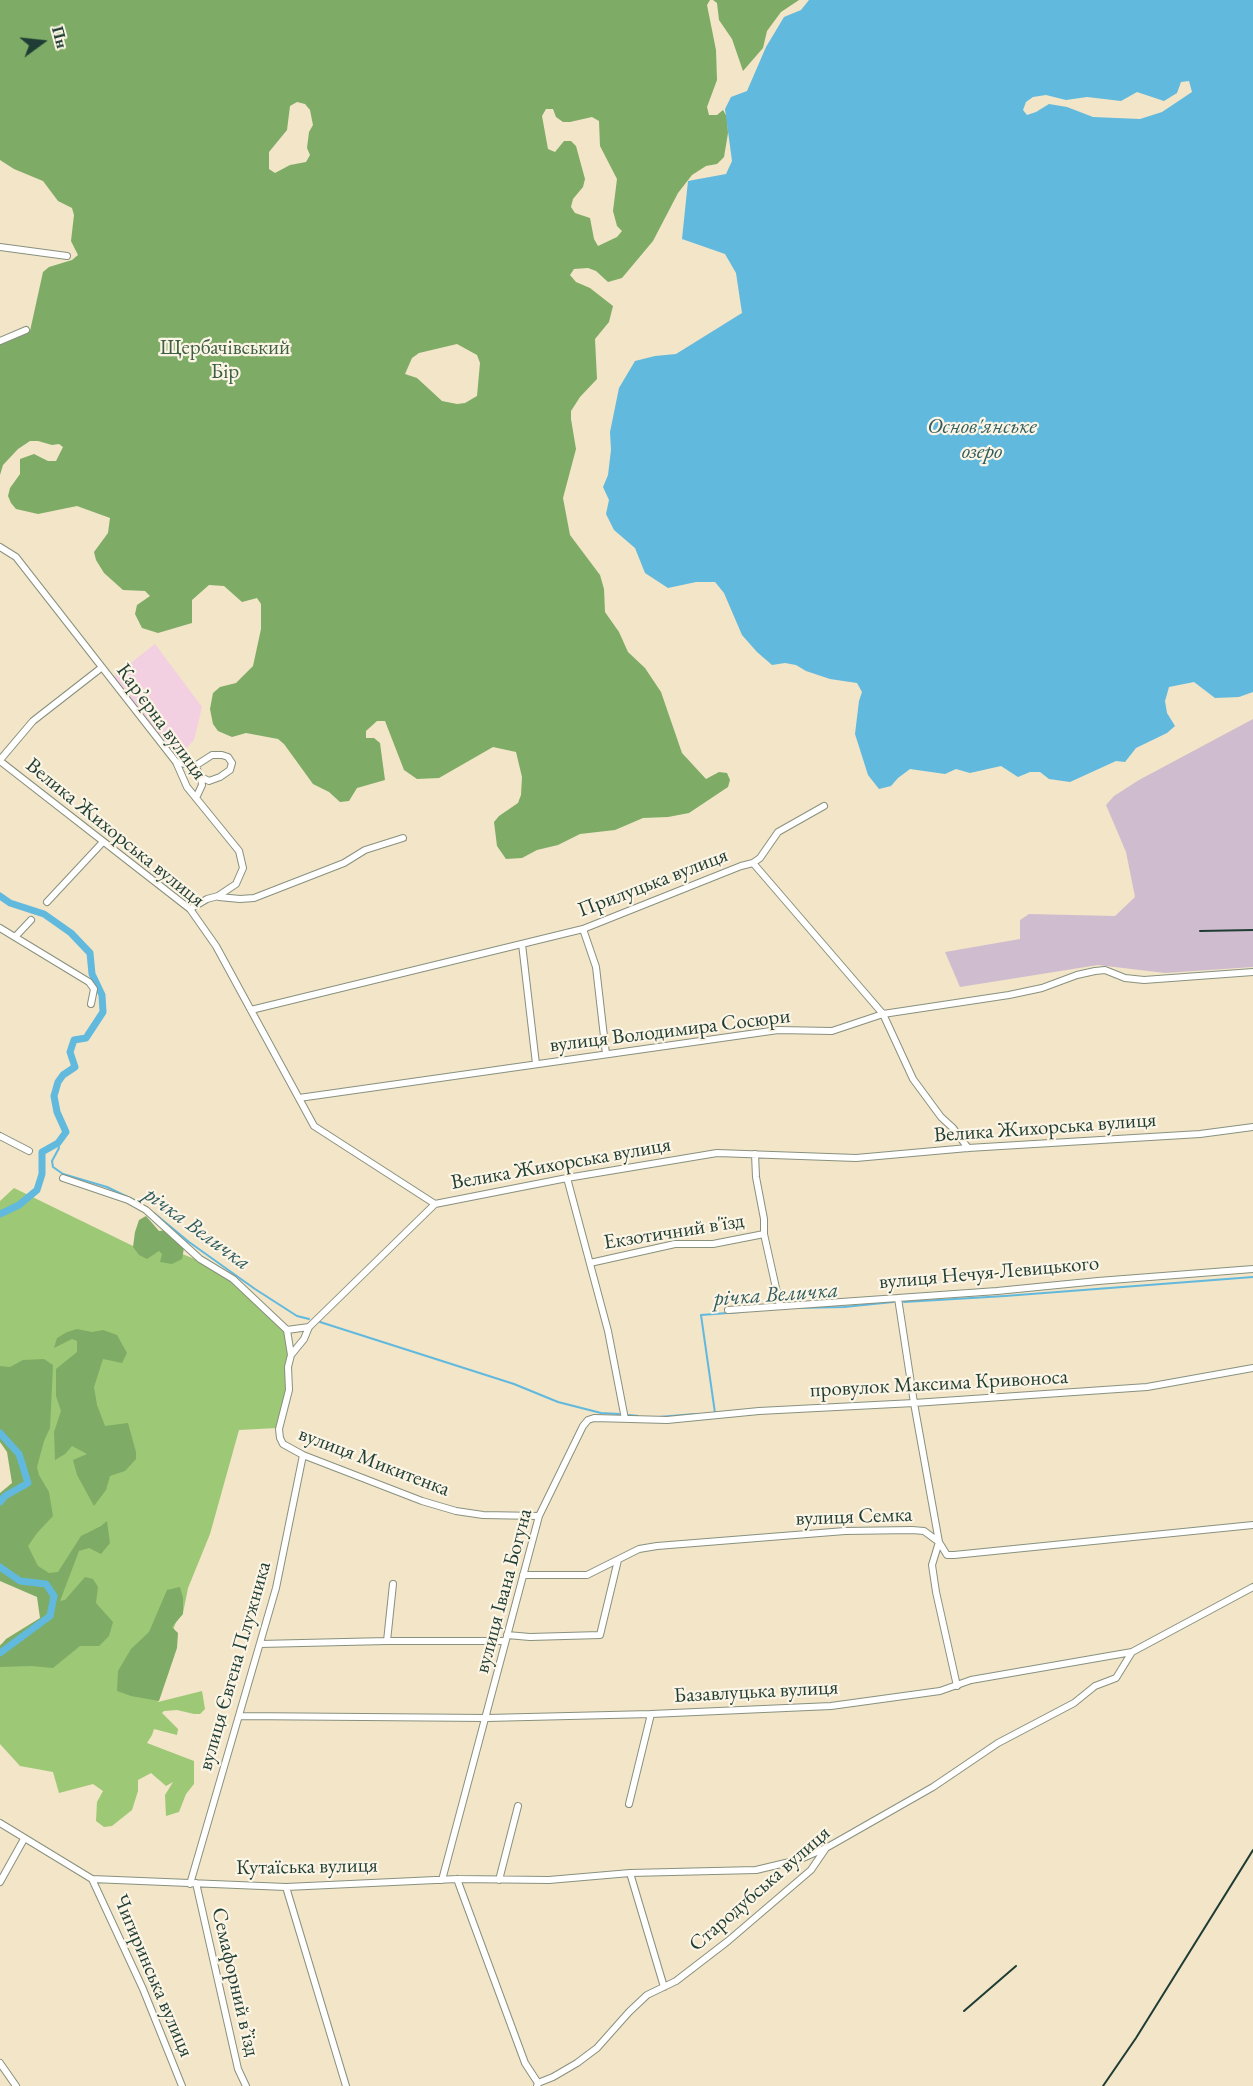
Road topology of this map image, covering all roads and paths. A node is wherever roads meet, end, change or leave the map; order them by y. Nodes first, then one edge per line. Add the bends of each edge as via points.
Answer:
1 (0, 246) edge
2 (67, 256) dead end
3 (26, 330) dead end
4 (0, 341) edge
5 (0, 547) edge
6 (101, 668) junction
7 (0, 761) edge
8 (176, 762) junction
9 (195, 766) junction
10 (201, 777) junction
11 (196, 798) junction
12 (824, 806) dead end
13 (403, 838) dead end
14 (102, 843) junction
15 (753, 863) junction
16 (218, 896) junction
17 (47, 902) dead end
18 (190, 909) junction
19 (31, 920) dead end
20 (0, 928) edge
21 (583, 929) junction
22 (15, 937) junction
23 (522, 944) junction
24 (1253, 972) edge
25 (91, 1004) dead end
26 (251, 1010) junction
27 (883, 1014) junction
28 (606, 1054) junction
29 (536, 1064) junction
30 (299, 1098) junction
31 (1253, 1127) edge
32 (0, 1136) edge
33 (968, 1148) junction
34 (29, 1151) dead end
35 (755, 1154) junction
36 (63, 1178) dead end
37 (567, 1178) junction
38 (435, 1204) junction
39 (764, 1234) junction
40 (590, 1263) junction
41 (1253, 1269) edge
42 (898, 1298) junction
43 (780, 1306) junction
44 (728, 1310) dead end
45 (309, 1327) junction
46 (286, 1330) junction
47 (291, 1355) junction
48 (1253, 1368) edge
49 (914, 1403) junction
50 (625, 1419) junction
51 (303, 1455) junction
52 (539, 1516) junction
53 (1253, 1525) edge
54 (939, 1542) junction
55 (618, 1560) junction
56 (523, 1575) junction
57 (393, 1584) dead end
58 (1253, 1587) edge
59 (506, 1638) junction
60 (387, 1641) junction
61 (260, 1644) junction
62 (1132, 1652) junction
63 (957, 1686) junction
64 (651, 1714) junction
65 (238, 1716) junction
66 (486, 1718) junction
67 (629, 1804) dead end
68 (518, 1806) dead end
69 (0, 1823) edge
70 (24, 1839) junction
71 (826, 1848) junction
72 (630, 1873) junction
73 (92, 1879) junction
74 (457, 1879) junction
75 (442, 1880) junction
76 (499, 1880) junction
77 (0, 1882) edge
78 (193, 1883) junction
79 (286, 1887) junction
80 (664, 1987) junction
81 (0, 2063) edge
82 (538, 2085) edge
83 (16, 2086) edge
84 (182, 2086) edge
85 (246, 2086) edge
86 (345, 2086) edge

1 - 2 street
3 - 4 street
5 - 6 street, Кар’єрна вулиця via 16,557
6 - 7 street via 33,721
6 - 8 street, Кар’єрна вулиця
7 - 14 street, Велика Жихорська вулиця
8 - 9 street
8 - 11 street, Кар’єрна вулиця
9 - 10 street
9 - 10 street via 212,755 228,757 232,763 230,770 220,777 209,781
10 - 11 street
11 - 16 street, Кар’єрна вулиця via 239,851 243,868 236,884
12 - 15 street via 778,832
13 - 16 street via 365,850 344,863 254,898
14 - 17 street
14 - 18 street, Велика Жихорська вулиця
15 - 21 street, Прилуцька вулиця
15 - 27 street, Прилуцька вулиця
16 - 18 street, Кар’єрна вулиця
18 - 26 street, Велика Жихорська вулиця via 216,946
19 - 22 street
20 - 22 street
21 - 23 street, Прилуцька вулиця
21 - 28 street via 596,967
22 - 25 street via 89,982 94,989
23 - 26 street, Прилуцька вулиця
23 - 29 street
24 - 27 street, вулиця Володимира Сосюри via 1144,980 1095,971 1009,995
26 - 30 street, Велика Жихорська вулиця
27 - 28 street, вулиця Володимира Сосюри via 832,1031 778,1030
27 - 33 street, Прилуцька вулиця via 913,1079
28 - 29 street, вулиця Володимира Сосюри
29 - 30 street, вулиця Володимира Сосюри
30 - 38 street, Велика Жихорська вулиця via 314,1126
31 - 33 street, Велика Жихорська вулиця via 1146,1138
32 - 34 street
33 - 35 street, Велика Жихорська вулиця via 856,1158
35 - 37 street, Велика Жихорська вулиця via 717,1153
35 - 39 street, Екзотичний в'їзд
36 - 46 street via 146,1209 200,1259 233,1279
37 - 38 street, Велика Жихорська вулиця
37 - 40 street
38 - 45 street, вулиця Микитенка
39 - 40 street, Екзотичний в'їзд via 713,1244 675,1244
39 - 43 street, Екзотичний в'їзд
40 - 50 street
41 - 42 street, вулиця Нечуя-Левицького
42 - 43 street, вулиця Нечуя-Левицького
42 - 49 street
43 - 44 street, вулиця Нечуя-Левицького
45 - 46 street
45 - 47 street, вулиця Микитенка
46 - 47 street
47 - 51 street, вулиця Микитенка via 280,1438 283,1444
48 - 49 street, провулок Максима Кривоноса via 1147,1387
49 - 50 street, провулок Максима Кривоноса via 667,1420
49 - 54 street
50 - 52 street, вулиця Івана Богуна via 588,1420
51 - 52 street, вулиця Микитенка via 456,1511
51 - 61 street, вулиця Євгена Плужника via 276,1588
52 - 56 street, вулиця Івана Богуна
53 - 54 street, вулиця Семка via 954,1555 947,1555
54 - 55 street, вулиця Семка via 924,1531 845,1531 657,1546 639,1549
54 - 63 street via 933,1574
55 - 56 street, вулиця Семка via 587,1575
55 - 59 street via 600,1635
56 - 59 street, вулиця Івана Богуна
57 - 60 street
58 - 62 street, Базавлуцька вулиця
59 - 60 street
59 - 66 street, вулиця Івана Богуна
60 - 61 street
61 - 65 street, вулиця Євгена Плужника
62 - 63 street, Базавлуцька вулиця via 971,1680
62 - 71 street, Стародубська вулиця via 1116,1678 1095,1686 1074,1703 998,1743 933,1787
63 - 64 street, Базавлуцька вулиця via 831,1706
64 - 66 street, Базавлуцька вулиця
64 - 67 street
65 - 66 street, Базавлуцька вулиця
65 - 78 street, вулиця Євгена Плужника
66 - 75 street, вулиця Івана Богуна
68 - 76 street
69 - 70 street, Кутаїська вулиця
70 - 73 street, Кутаїська вулиця
70 - 77 street
71 - 72 street, Кутаїська вулиця via 798,1860 756,1870
71 - 80 street, Стародубська вулиця via 810,1870 766,1910 694,1969
72 - 76 street, Кутаїська вулиця
72 - 80 street
73 - 78 street, Кутаїська вулиця
73 - 84 street, Чигиринська вулиця
74 - 75 street, Кутаїська вулиця
74 - 76 street, Кутаїська вулиця
74 - 82 street via 525,2063
75 - 79 street, Кутаїська вулиця
78 - 79 street, Кутаїська вулиця
78 - 85 street, Семафорний в’їзд via 238,2069
79 - 86 street
80 - 82 street, Стародубська вулиця via 647,1995 597,2048
81 - 83 street

